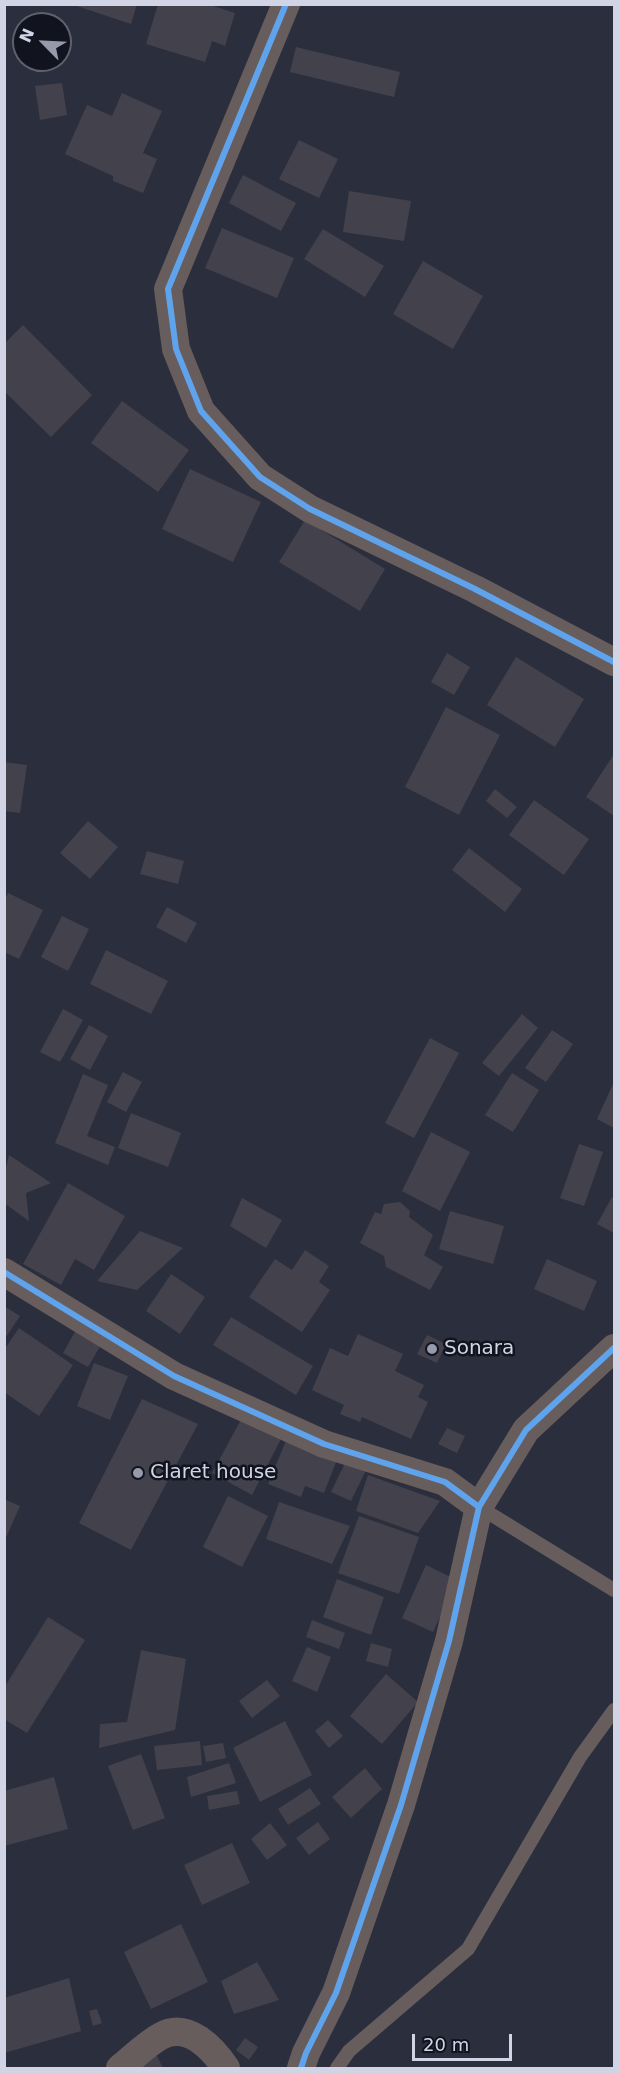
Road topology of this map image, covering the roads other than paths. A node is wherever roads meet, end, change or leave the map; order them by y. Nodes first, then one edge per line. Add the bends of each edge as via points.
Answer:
1 (286, 4) edge
2 (615, 662) edge
3 (4, 1272) edge
4 (615, 1348) edge
5 (479, 1507) junction
6 (615, 1590) edge
7 (615, 1710) edge
8 (120, 2068) edge
9 (226, 2068) edge
10 (301, 2068) edge
11 (337, 2068) edge

1 - 2 street via 168,289 176,349 201,411 260,477 310,509
3 - 5 street via 174,1376 324,1444 445,1482
4 - 5 street via 526,1430
5 - 6 lane
5 - 10 street via 450,1641 402,1805 336,1994
7 - 11 lane via 580,1757 468,1949 350,2051
8 - 9 street via 162,2035 173,2033 189,2034 207,2045

